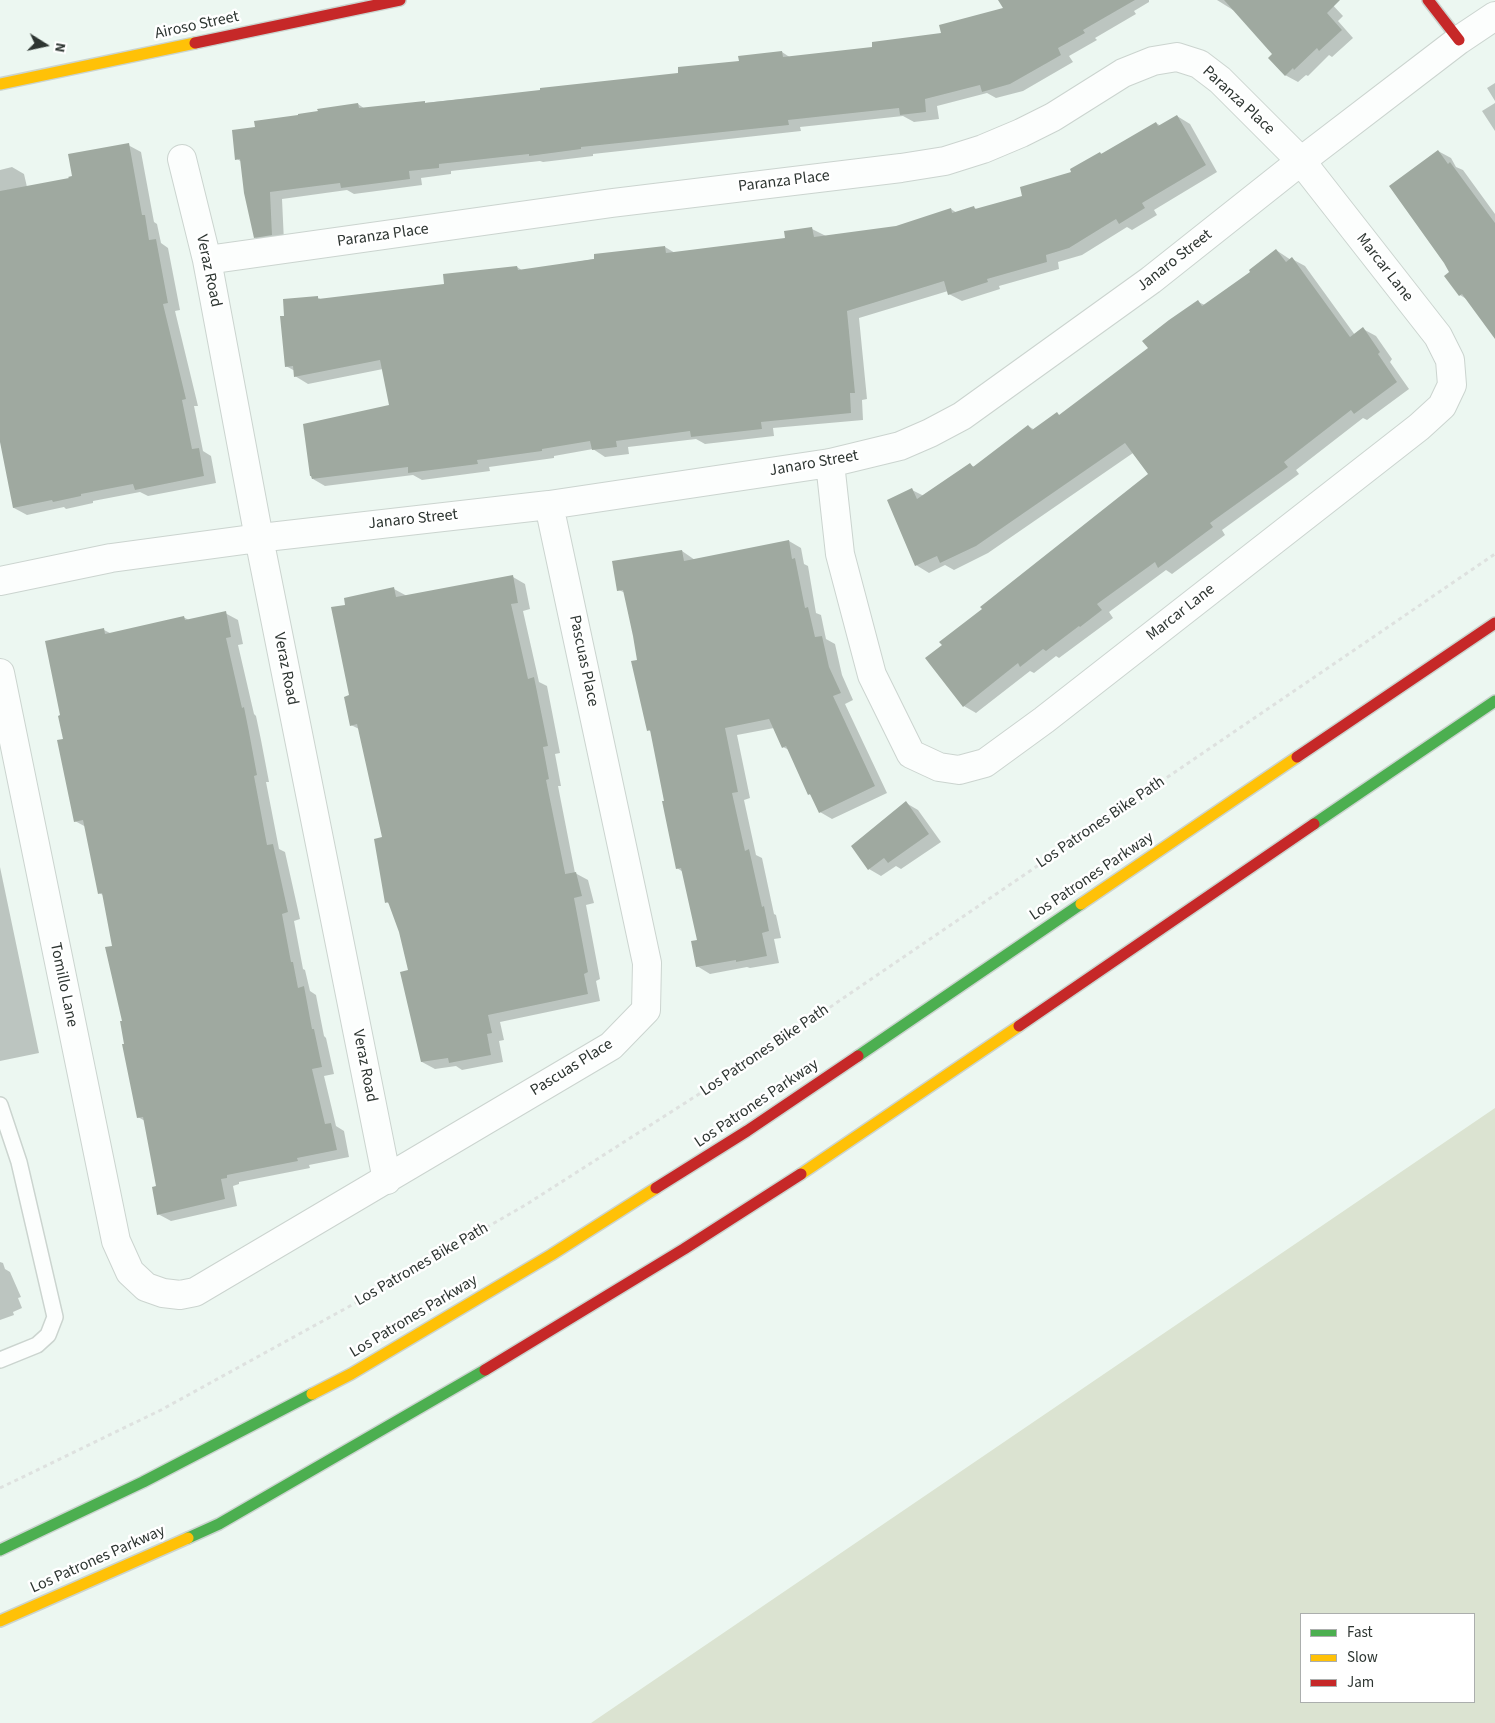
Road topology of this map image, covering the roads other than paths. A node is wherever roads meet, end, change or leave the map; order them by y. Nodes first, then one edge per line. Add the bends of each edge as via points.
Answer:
1 (400, 0) edge
2 (1428, 0) edge
3 (1495, 16) edge
4 (1459, 40) junction
5 (0, 84) edge
6 (182, 158) dead end
7 (1301, 161) junction
8 (207, 260) junction
9 (830, 463) junction
10 (549, 505) junction
11 (259, 538) junction
12 (0, 581) edge
13 (1495, 623) edge
14 (0, 673) edge
15 (1495, 701) edge
16 (0, 1105) edge
17 (387, 1180) junction
18 (146, 1287) joint
19 (0, 1360) edge
20 (219, 1524) junction
21 (0, 1550) edge
22 (105, 1587) dead end
23 (0, 1621) edge

1 - 5 main road, Airoso Street
2 - 4 main road
3 - 4 street, Janaro Street
4 - 7 street, Janaro Street
6 - 8 street, Veraz Road
7 - 8 street, Paranza Place via 1220,80 1199,64 1177,57 1152,61 1123,73 1021,133 946,161 612,203
7 - 9 street, Janaro Street via 1152,280 962,416 900,446
7 - 9 street, Marcar Lane via 1438,336 1450,360 1452,385 1442,406 985,763 959,770 939,767 910,754 872,676 840,554
8 - 11 street, Veraz Road
9 - 10 street, Janaro Street
10 - 11 street, Janaro Street
10 - 17 street, Pascuas Place via 647,963 646,1010 611,1046
11 - 12 street, Janaro Street via 111,558
11 - 17 street, Veraz Road
13 - 21 main road, Los Patrones Parkway via 748,1131 551,1255 351,1374 143,1482
14 - 18 street, Tomillo Lane via 116,1241 130,1272
15 - 20 main road, Los Patrones Parkway via 835,1152 531,1344
16 - 19 lane via 19,1162 55,1317 48,1335 37,1345
17 - 18 street, Pascuas Place via 195,1292 180,1295
20 - 22 main road
20 - 23 main road, Los Patrones Parkway

